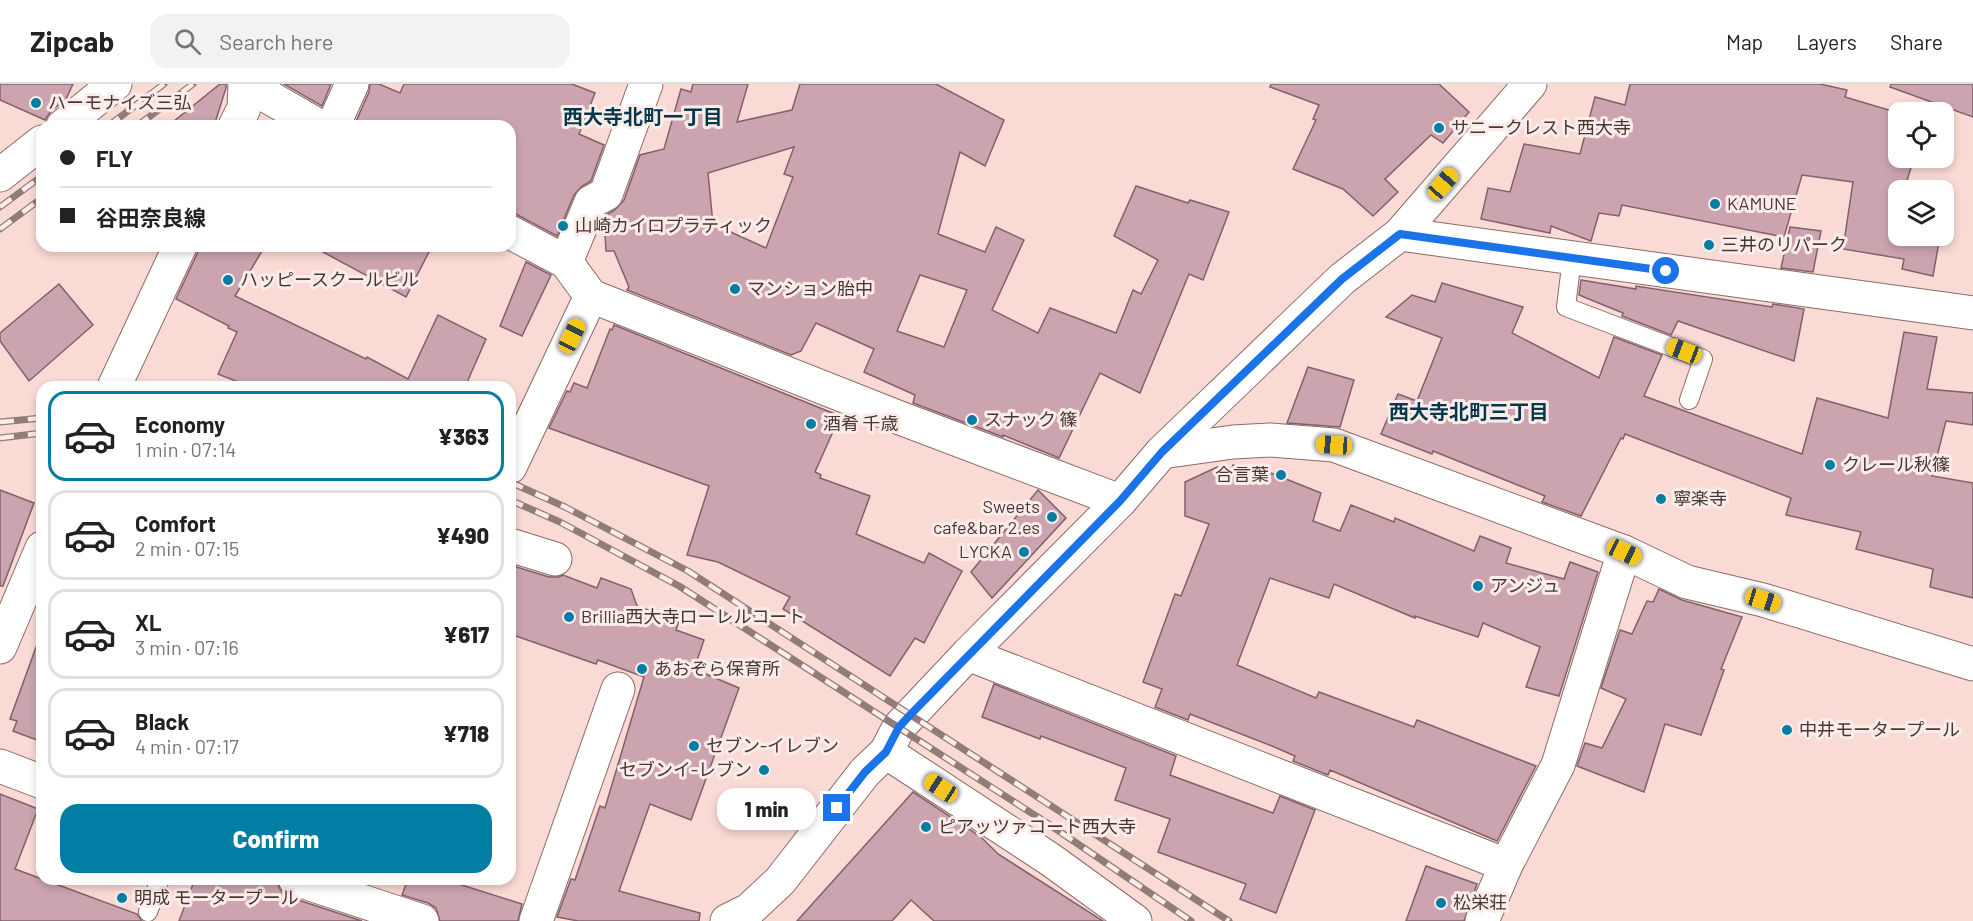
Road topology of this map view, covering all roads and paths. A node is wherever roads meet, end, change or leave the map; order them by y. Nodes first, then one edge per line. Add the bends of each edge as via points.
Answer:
1 (245, 84) edge
2 (352, 84) edge
3 (646, 84) edge
4 (1530, 84) edge
5 (102, 87) edge
6 (69, 120) edge
7 (238, 120) edge
8 (308, 120) edge
9 (336, 120) edge
10 (36, 147) edge
11 (0, 175) edge
12 (1400, 234) junction
13 (516, 235) edge
14 (177, 252) edge
15 (1572, 258) junction
16 (566, 262) junction
17 (591, 296) junction
18 (1973, 313) edge
19 (117, 381) edge
20 (1689, 400) dead end
21 (1162, 452) junction
22 (516, 454) edge
23 (1120, 501) junction
24 (516, 547) edge
25 (1624, 552) junction
26 (555, 559) dead end
27 (36, 562) edge
28 (0, 647) edge
29 (968, 654) junction
30 (1973, 664) edge
31 (618, 688) dead end
32 (886, 752) junction
33 (0, 766) edge
34 (36, 780) edge
35 (1506, 865) junction
36 (158, 885) edge
37 (313, 885) edge
38 (148, 912) dead end
39 (422, 921) edge
40 (536, 921) edge
41 (727, 921) edge
42 (1135, 921) edge
43 (1482, 921) edge

1 - 7 street via 244,108
1 - 8 street
2 - 9 street
3 - 16 street via 606,195 591,202
4 - 12 street
5 - 6 street
10 - 11 street
12 - 15 street
12 - 21 street via 1342,279
13 - 16 street
14 - 19 street
15 - 18 street
15 - 20 lane via 1566,307 1703,359
16 - 17 street
17 - 22 street
17 - 23 street
21 - 23 street
21 - 25 street via 1270,440 1334,445
23 - 29 street
24 - 26 street
25 - 30 street via 1687,582 1763,600
25 - 35 street via 1558,765
27 - 28 street
29 - 32 street via 899,727
29 - 35 street
31 - 40 street
32 - 41 street via 865,772 780,881 748,910
32 - 42 street via 1051,860
33 - 34 street
35 - 43 street
36 - 38 lane
37 - 39 street

